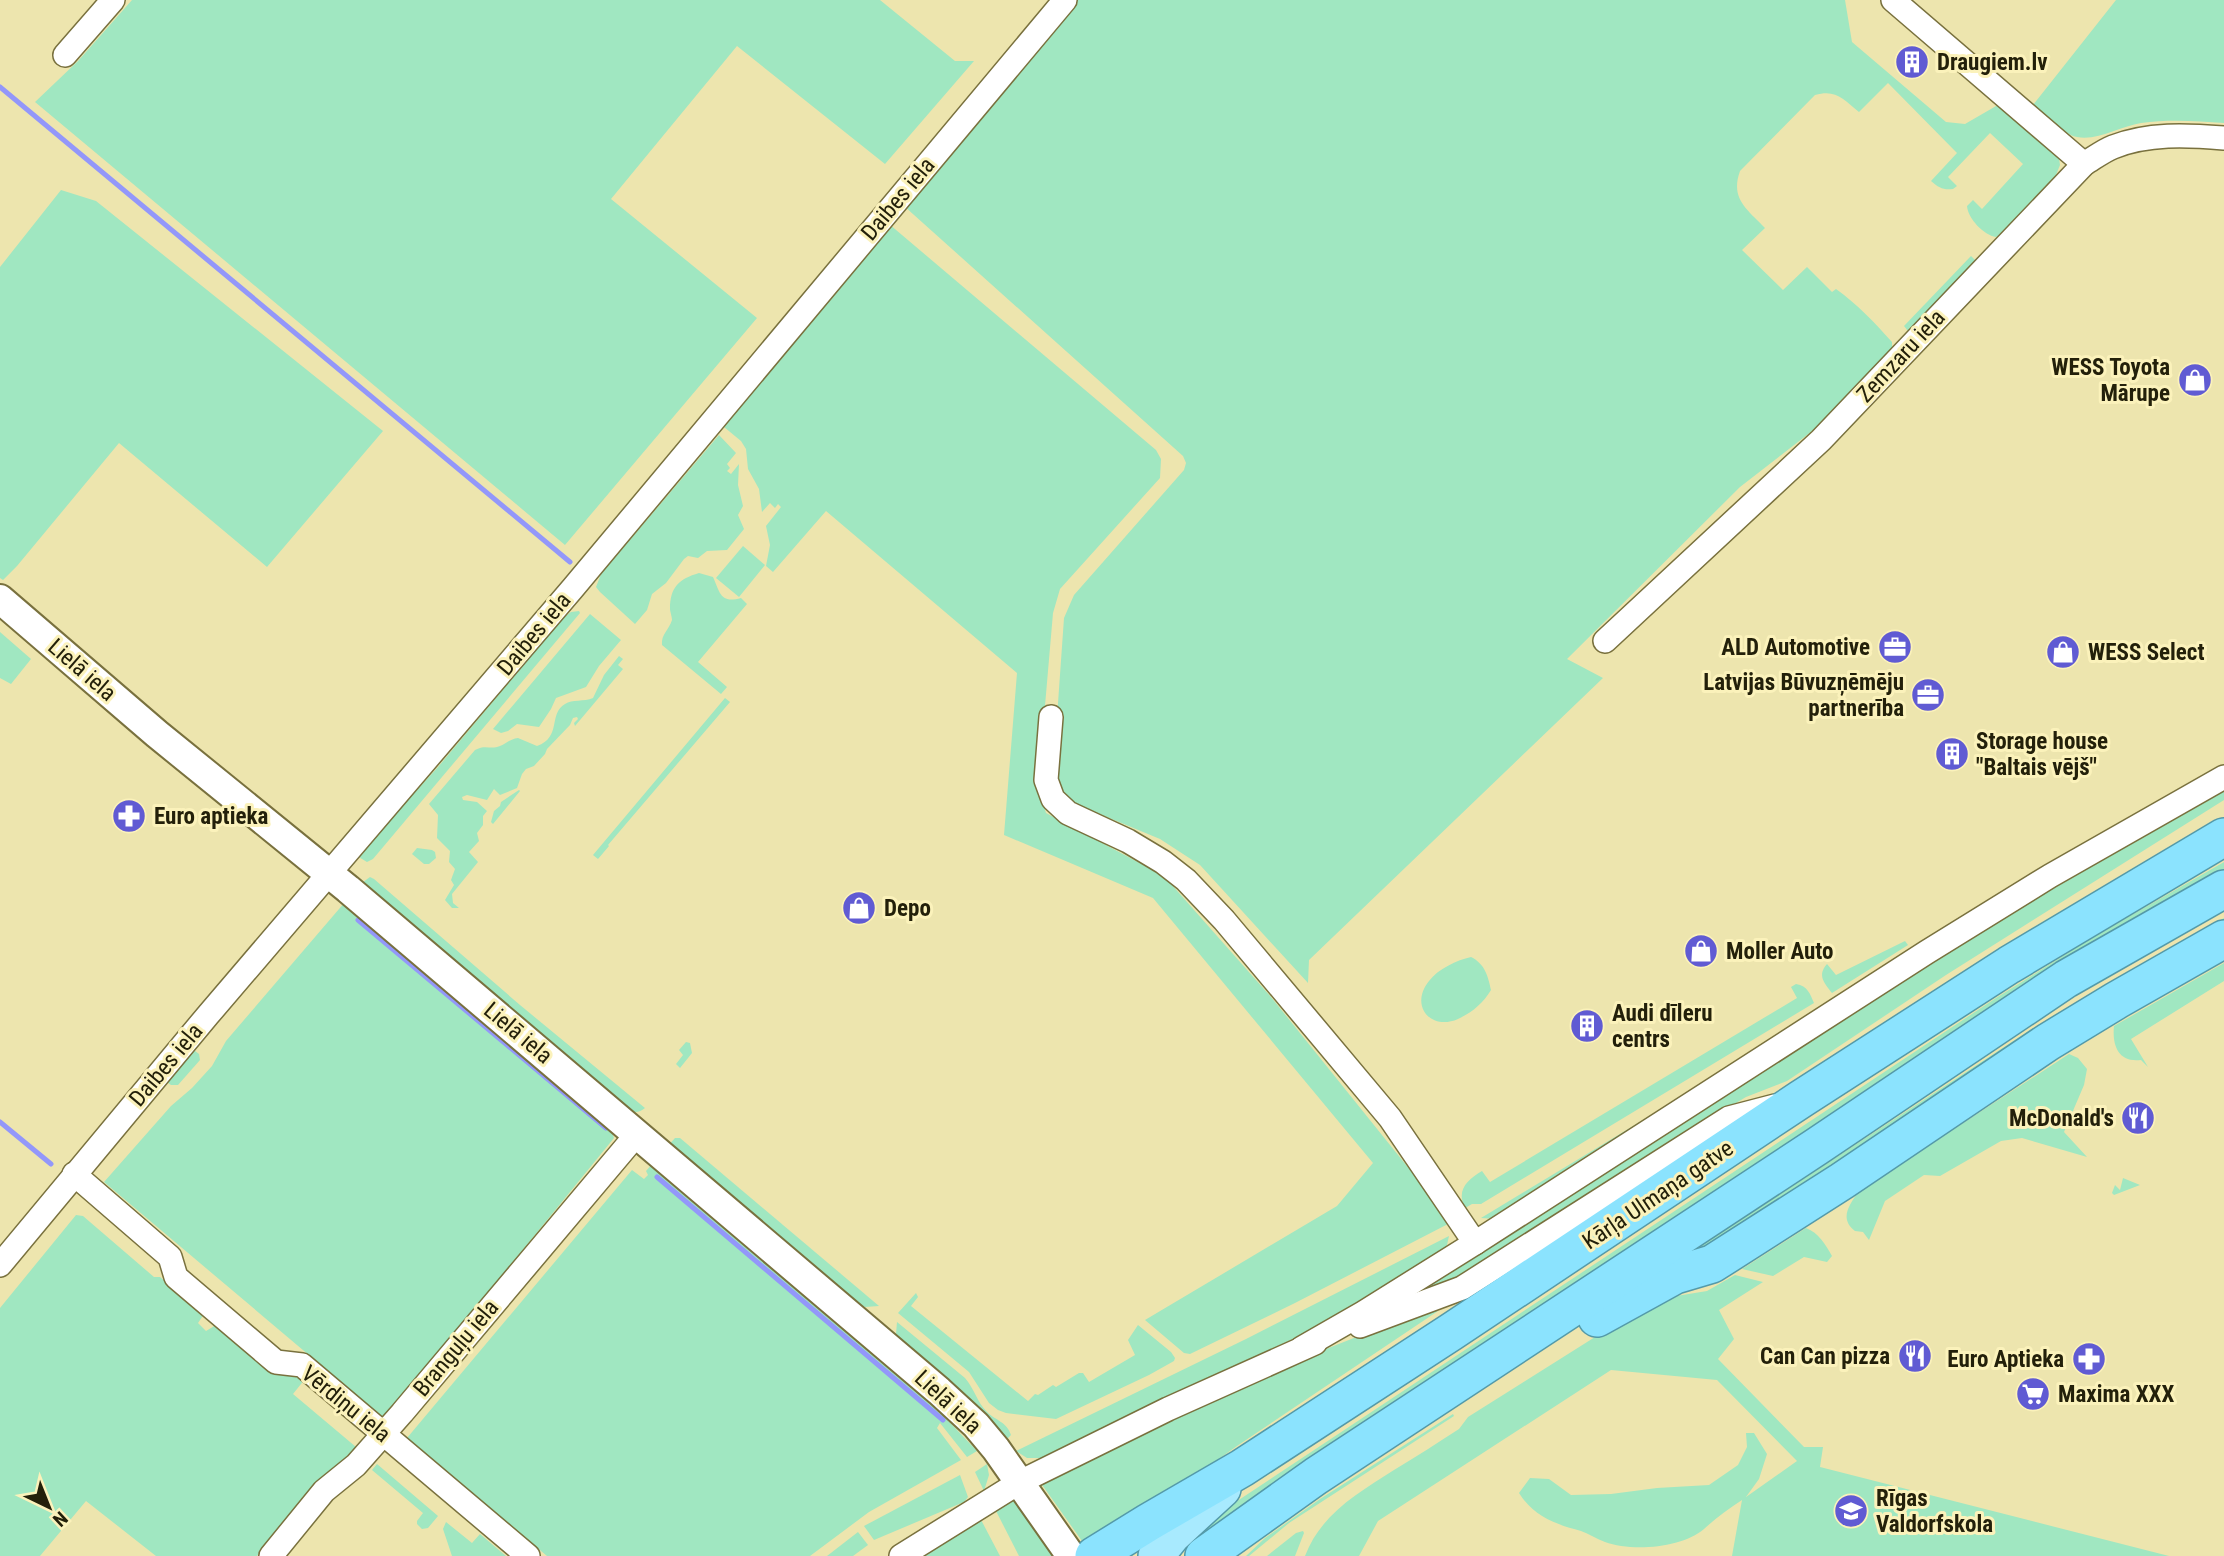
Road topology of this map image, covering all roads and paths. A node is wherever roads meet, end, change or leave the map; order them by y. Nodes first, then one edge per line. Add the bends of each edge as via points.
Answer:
1 (113, 0) edge
2 (1065, 0) edge
3 (1893, 0) edge
4 (65, 55) dead end
5 (2224, 138) edge
6 (2084, 164) junction
7 (0, 599) edge
8 (1605, 641) dead end
9 (1051, 717) dead end
10 (2224, 777) edge
11 (2224, 813) edge
12 (2224, 837) edge
13 (329, 874) junction
14 (2224, 889) edge
15 (2068, 929) junction
16 (2224, 939) edge
17 (1801, 1099) junction
18 (636, 1134) junction
19 (74, 1174) junction
20 (1475, 1242) junction
21 (0, 1265) edge
22 (1302, 1348) junction
23 (1494, 1360) junction
24 (383, 1434) junction
25 (1242, 1468) junction
26 (1316, 1476) junction
27 (1020, 1482) junction
28 (271, 1556) edge
29 (528, 1556) edge
30 (901, 1556) edge
31 (1071, 1556) edge
32 (1094, 1556) edge
33 (1156, 1556) edge
34 (1204, 1556) edge
35 (1231, 1556) edge

1 - 4 street
2 - 13 street, Daibes iela
3 - 6 street
5 - 6 street, Zemzaru iela via 2134,140
6 - 8 street, Zemzaru iela via 1821,440
7 - 13 street, Lielā iela
9 - 20 street via 1046,780 1053,799 1068,813 1136,845 1186,880 1390,1118
10 - 20 street via 1927,952
11 - 15 highway via 2135,870
12 - 15 highway, Kārļa Ulmaņa gatve
13 - 18 street, Lielā iela
13 - 19 street, Daibes iela
14 - 23 highway, Kārļa Ulmaņa gatve via 2066,979
15 - 17 highway, Kārļa Ulmaņa gatve
16 - 23 highway via 2048,1042 1712,1264 1675,1275 1562,1337
17 - 22 street via 1729,1118 1462,1288
17 - 25 highway, Kārļa Ulmaņa gatve
18 - 24 street, Branguļu iela
18 - 27 street, Lielā iela via 939,1391 976,1425
19 - 21 street, Daibes iela
19 - 24 street, Vērdiņu iela via 170,1257 176,1278 276,1362 302,1365
20 - 22 street
22 - 27 street
23 - 26 highway, Kārļa Ulmaņa gatve
24 - 28 street, Branguļu iela via 356,1465 324,1491
24 - 29 street, Vērdiņu iela
25 - 32 highway, Kārļa Ulmaņa gatve
25 - 33 main road
26 - 34 highway, Kārļa Ulmaņa gatve
26 - 35 main road
27 - 30 street
27 - 31 street, Lielā iela

